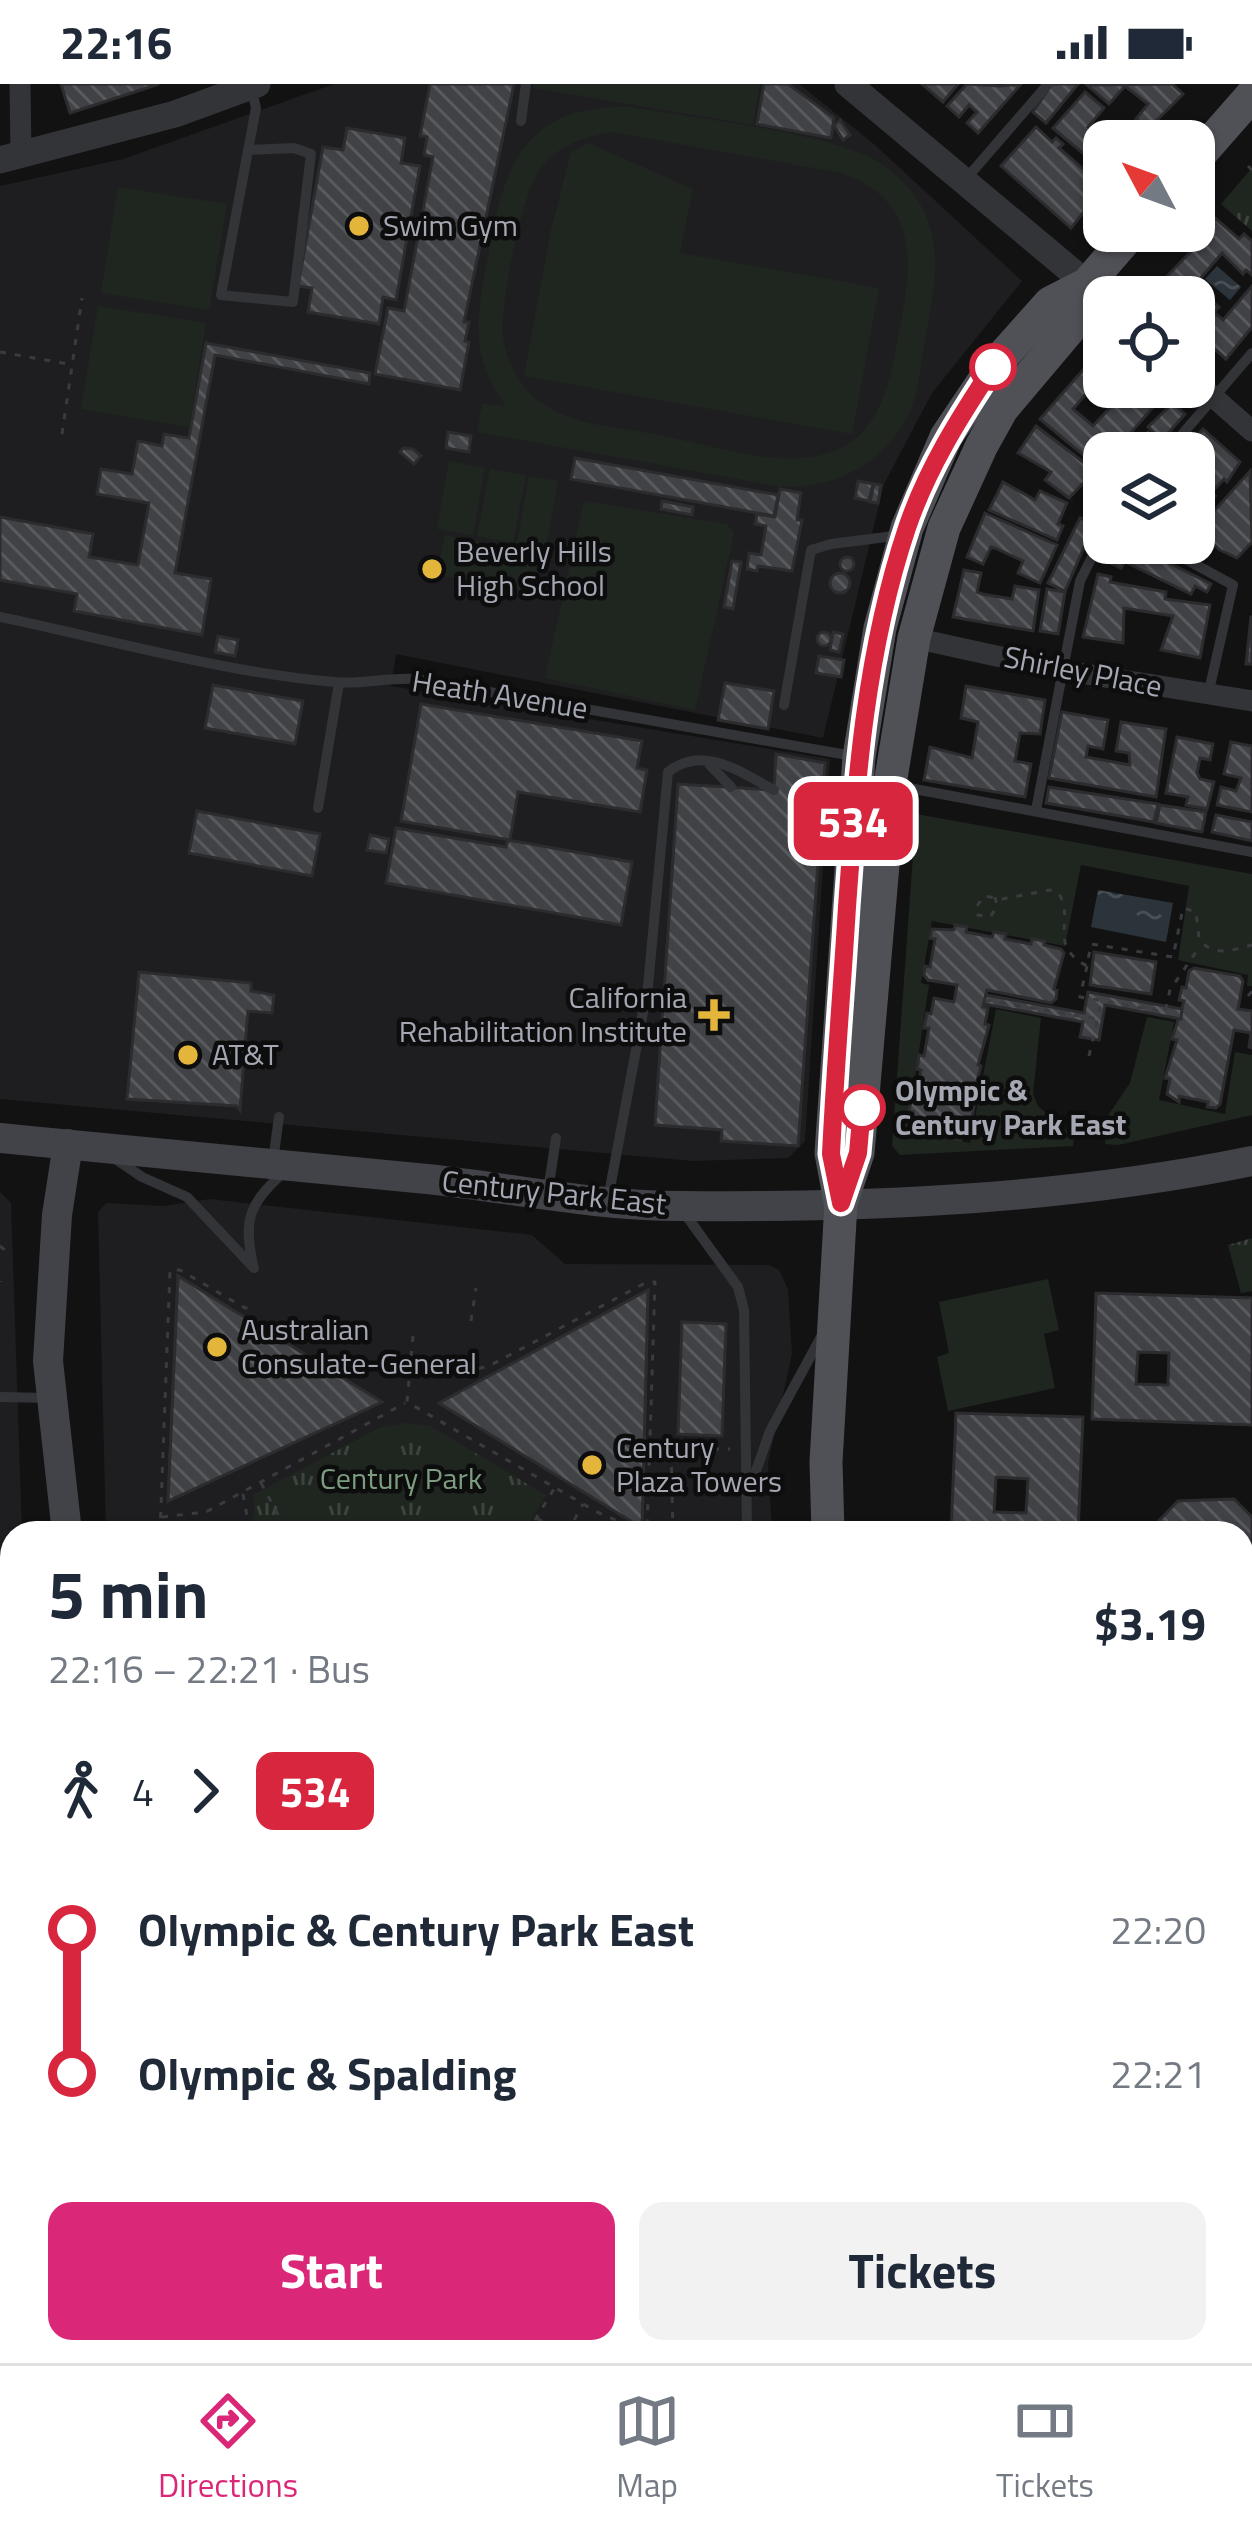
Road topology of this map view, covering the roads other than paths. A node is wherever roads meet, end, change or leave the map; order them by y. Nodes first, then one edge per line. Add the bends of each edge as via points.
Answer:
1 (20, 84) edge
2 (526, 84) edge
3 (848, 84) edge
4 (1048, 84) edge
5 (254, 85) edge
6 (1252, 95) edge
7 (521, 121) dead end
8 (1215, 137) edge
9 (249, 150) junction
10 (10, 158) edge
11 (964, 181) junction
12 (1083, 282) edge
13 (1083, 295) edge
14 (1083, 311) edge
15 (1252, 353) edge
16 (1215, 395) edge
17 (1215, 399) edge
18 (1204, 408) edge
19 (1252, 431) edge
20 (1184, 432) edge
21 (905, 535) junction
22 (1088, 564) edge
23 (1194, 564) edge
24 (0, 617) edge
25 (914, 638) junction
26 (1061, 670) junction
27 (340, 683) junction
28 (1208, 695) junction
29 (1252, 701) edge
30 (784, 705) dead end
31 (859, 757) junction
32 (702, 759) junction
33 (890, 784) junction
34 (731, 787) dead end
35 (774, 790) dead end
36 (318, 808) dead end
37 (1036, 810) junction
38 (1252, 852) edge
39 (279, 1117) dead end
40 (0, 1138) edge
41 (556, 1138) dead end
42 (68, 1144) junction
43 (104, 1150) junction
44 (1252, 1161) edge
45 (281, 1165) junction
46 (548, 1195) junction
47 (608, 1203) junction
48 (841, 1203) junction
49 (680, 1206) junction
50 (834, 1313) junction
51 (0, 1397) edge
52 (52, 1398) junction
53 (747, 1494) junction
54 (66, 1521) edge
55 (747, 1521) edge
56 (828, 1521) edge

1 - 10 street
2 - 7 lane
3 - 11 street
4 - 11 lane
5 - 9 lane
5 - 10 street
6 - 8 main road
9 - 9 lane via 221,295 293,302 310,154
11 - 12 street
13 - 21 main road via 1050,303 993,367 946,437
14 - 25 main road via 982,445 944,528
15 - 16 lane
17 - 19 street
18 - 20 lane
21 - 30 lane via 811,550
21 - 31 main road
22 - 26 lane
23 - 28 lane via 1233,586
24 - 27 lane, Heath Avenue
25 - 26 street, Shirley Place
25 - 33 main road
26 - 28 street, Shirley Place
26 - 37 lane
27 - 31 lane, Heath Avenue via 416,680
27 - 36 lane
28 - 29 street, Shirley Place
31 - 48 main road via 831,1154
32 - 34 lane
32 - 35 lane
32 - 47 lane via 668,772 664,790 648,986
33 - 37 lane
33 - 48 main road via 858,1153
37 - 38 lane
39 - 45 lane
40 - 42 main road, Century Park East
41 - 46 lane
42 - 43 main road, Century Park East
42 - 52 main road via 57,1215
43 - 45 main road, Century Park East
43 - 45 lane via 187,1197 254,1268 245,1229
44 - 48 main road, Century Park East via 1075,1190
45 - 46 main road, Century Park East
46 - 47 main road, Century Park East
47 - 49 main road, Century Park East
48 - 49 main road, Century Park East
48 - 50 main road
49 - 53 lane via 724,1264 744,1310
50 - 53 lane via 770,1431
50 - 56 main road
51 - 52 lane
52 - 54 main road
53 - 55 lane

